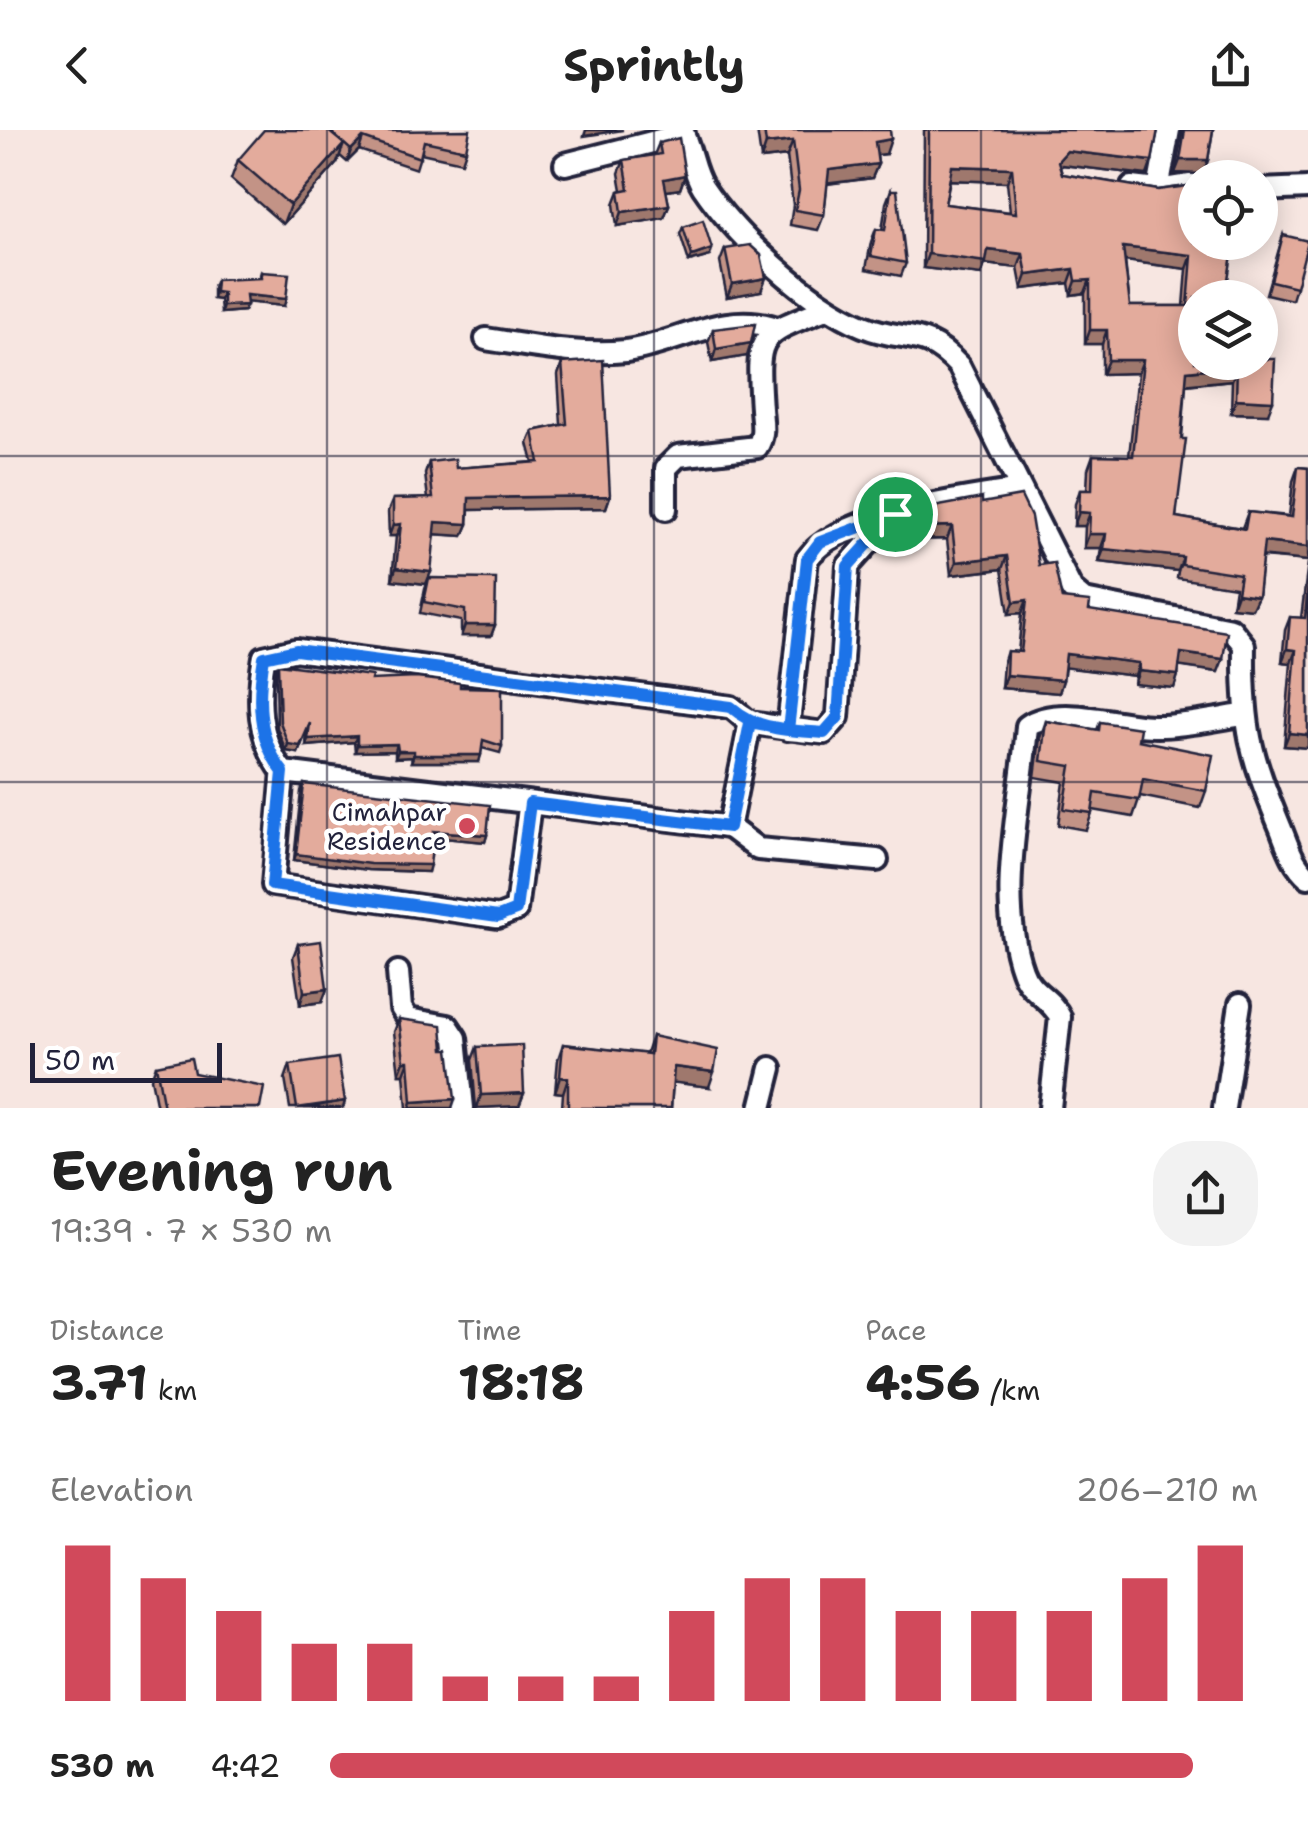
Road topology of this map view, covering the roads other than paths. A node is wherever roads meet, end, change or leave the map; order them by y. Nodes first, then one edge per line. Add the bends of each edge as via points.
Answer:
1 (1169, 130) edge
2 (682, 132) edge
3 (564, 164) dead end
4 (1110, 183) edge
5 (1178, 187) edge
6 (1308, 188) edge
7 (1278, 189) edge
8 (1158, 190) junction
9 (828, 308) junction
10 (777, 328) junction
11 (486, 339) dead end
12 (1019, 490) junction
13 (666, 509) dead end
14 (895, 514) junction
15 (1244, 715) junction
16 (750, 723) junction
17 (788, 730) junction
18 (283, 772) junction
19 (530, 803) junction
20 (729, 827) junction
21 (877, 860) dead end
22 (1308, 877) edge
23 (398, 972) dead end
24 (1240, 1004) dead end
25 (770, 1068) dead end
26 (463, 1108) edge
27 (762, 1108) edge
28 (1050, 1108) edge
29 (1224, 1108) edge

1 - 8 street
2 - 3 street
2 - 9 street via 701,184 750,242
4 - 8 street
5 - 8 street
6 - 7 street
9 - 10 street
9 - 12 street via 866,328 939,345 958,366
10 - 11 street via 726,322 642,348 592,353
10 - 13 street via 758,357 762,441 757,447 678,456 666,468
12 - 14 street
12 - 15 street via 1072,590 1084,600 1231,629 1244,645
14 - 17 street via 820,542 807,559
14 - 17 street via 848,566 838,717 824,733
15 - 22 street via 1255,769 1292,858
15 - 28 street via 1161,726 1060,716 1027,726 1010,912 1022,972 1060,1017
16 - 17 street
16 - 18 street via 731,707 296,650 264,657 259,686 266,750
16 - 20 street
18 - 19 street
18 - 19 street via 272,885 498,917 516,910
19 - 20 street
20 - 21 street via 758,850
23 - 26 street via 408,1019 448,1026 456,1038
24 - 29 street
25 - 27 street

